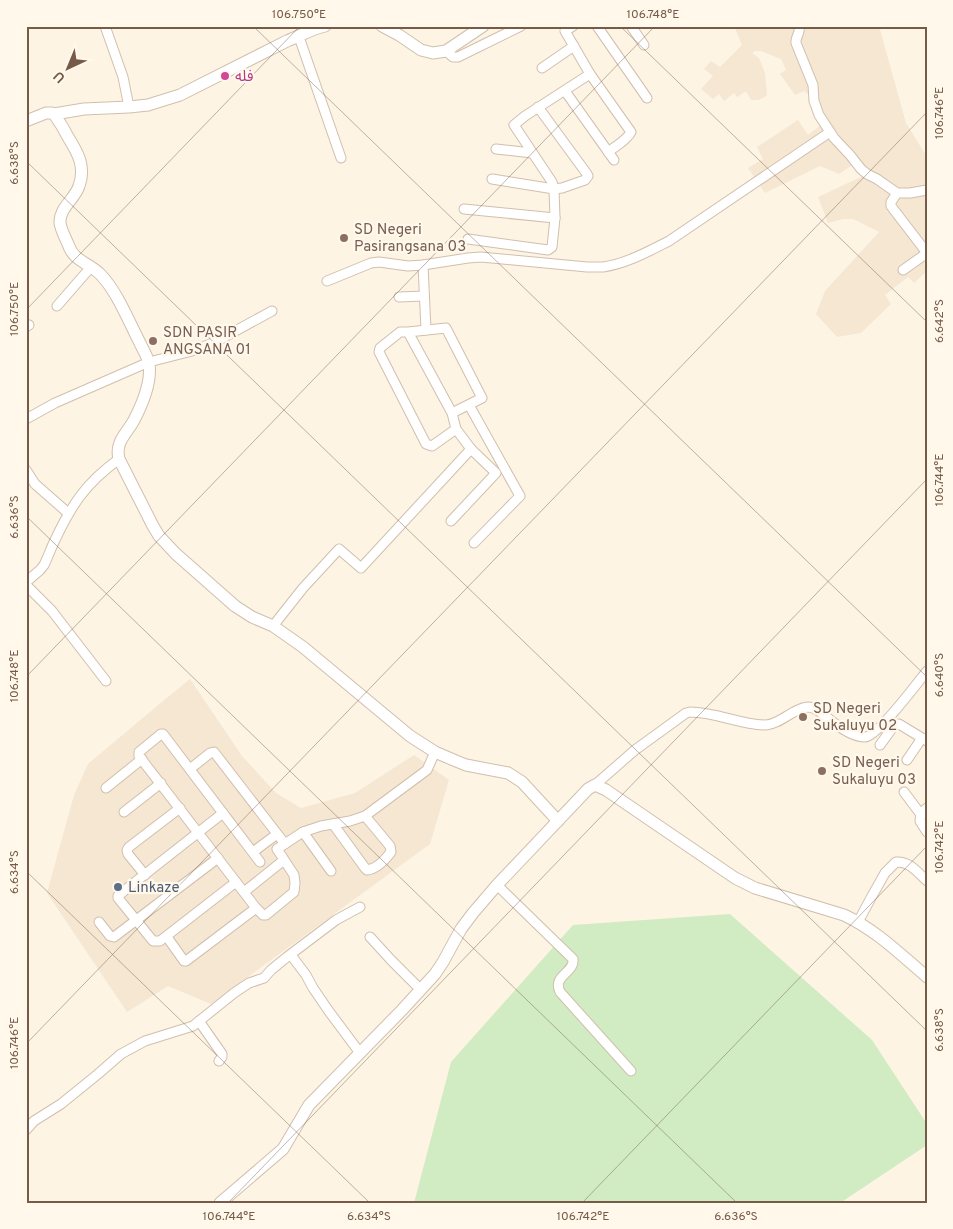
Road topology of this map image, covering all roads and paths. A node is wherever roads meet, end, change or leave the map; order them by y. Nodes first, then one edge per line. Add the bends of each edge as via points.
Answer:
1 (105, 26) edge
2 (325, 26) edge
3 (382, 26) edge
4 (483, 26) edge
5 (521, 26) edge
6 (597, 26) edge
7 (632, 26) edge
8 (799, 26) edge
9 (566, 28) edge
10 (299, 37) junction
11 (644, 45) dead end
12 (574, 46) junction
13 (446, 51) junction
14 (542, 68) dead end
15 (590, 74) junction
16 (565, 90) junction
17 (647, 98) dead end
18 (128, 107) junction
19 (538, 107) junction
20 (54, 114) junction
21 (26, 122) edge
22 (830, 132) junction
23 (496, 149) dead end
24 (532, 152) junction
25 (608, 152) junction
26 (341, 158) dead end
27 (614, 160) dead end
28 (492, 179) dead end
29 (554, 189) junction
30 (927, 190) edge
31 (897, 193) junction
32 (464, 208) dead end
33 (555, 218) junction
34 (468, 239) dead end
35 (927, 253) edge
36 (423, 265) junction
37 (91, 267) junction
38 (903, 270) dead end
39 (327, 281) dead end
40 (424, 296) junction
41 (399, 297) dead end
42 (57, 306) dead end
43 (272, 310) dead end
44 (426, 330) junction
45 (408, 332) junction
46 (149, 362) junction
47 (468, 405) junction
48 (452, 414) junction
49 (26, 419) edge
50 (456, 429) junction
51 (471, 449) junction
52 (119, 459) junction
53 (26, 470) edge
54 (496, 473) junction
55 (510, 478) junction
56 (68, 513) junction
57 (451, 521) dead end
58 (474, 543) dead end
59 (26, 584) edge
60 (273, 626) junction
61 (927, 671) edge
62 (106, 681) dead end
63 (924, 740) edge
64 (880, 745) dead end
65 (435, 752) junction
66 (142, 759) junction
67 (907, 760) dead end
68 (190, 769) junction
69 (161, 783) junction
70 (595, 784) junction
71 (106, 788) dead end
72 (904, 792) dead end
73 (180, 808) junction
74 (924, 810) edge
75 (124, 812) dead end
76 (223, 813) junction
77 (365, 816) junction
78 (558, 821) junction
79 (333, 824) junction
80 (198, 832) junction
81 (303, 832) junction
82 (927, 832) edge
83 (277, 834) junction
84 (284, 844) junction
85 (253, 852) junction
86 (218, 858) junction
87 (284, 860) junction
88 (260, 862) dead end
89 (331, 871) dead end
90 (145, 875) junction
91 (236, 882) junction
92 (927, 882) edge
93 (497, 884) junction
94 (244, 892) junction
95 (360, 907) dead end
96 (256, 908) junction
97 (136, 921) junction
98 (99, 922) dead end
99 (858, 922) junction
100 (167, 937) junction
101 (370, 937) dead end
102 (291, 955) junction
103 (927, 977) edge
104 (421, 990) junction
105 (200, 1021) junction
106 (360, 1053) junction
107 (219, 1061) dead end
108 (631, 1071) dead end
109 (26, 1130) edge
110 (220, 1203) edge

1 - 18 street via 123,77
2 - 10 street
3 - 13 street via 421,50 433,53
4 - 13 street
5 - 13 street via 458,57
6 - 17 street
7 - 11 street
8 - 22 street via 797,46 813,85 816,107
9 - 12 street
10 - 18 street via 180,95 148,105
10 - 26 street
12 - 14 street
12 - 15 street
15 - 16 street
15 - 25 street via 631,132
16 - 19 street
16 - 25 street
18 - 20 street
19 - 24 street via 514,125
19 - 29 street via 588,176 585,180
20 - 21 street via 46,113
20 - 37 street via 82,165 79,187 62,212 61,226 70,250
22 - 31 street via 864,172
22 - 36 street via 675,237 616,264 587,267 481,257
23 - 24 street
24 - 29 street
25 - 27 street
28 - 29 street
29 - 33 street
30 - 31 street
31 - 35 street via 891,206
32 - 33 street
33 - 34 street via 552,247 548,250
35 - 38 street
36 - 39 street via 371,263
36 - 40 street
37 - 42 street
37 - 46 street via 118,300
40 - 41 street
40 - 44 street
43 - 46 street via 196,350
44 - 45 street
44 - 47 street via 446,328 482,398
45 - 48 street
45 - 50 street via 400,332 379,352 426,444 432,446
46 - 49 street
46 - 52 street via 150,375 145,396 118,444
47 - 48 street
47 - 55 street
48 - 50 street
50 - 51 street
51 - 54 street
51 - 60 street via 361,568 340,549
52 - 56 street via 94,479
52 - 60 street via 153,526 166,544 243,611
53 - 56 street via 35,484
54 - 55 street
54 - 57 street
55 - 58 street via 520,496
56 - 59 street via 44,565
59 - 62 street via 52,611
60 - 65 street via 314,655 410,736
61 - 70 street via 898,708 866,738 855,736 808,707 765,725 690,712 634,750
63 - 64 street via 896,724
63 - 67 street
65 - 77 street via 427,770
65 - 78 street via 456,762 508,773 522,782
66 - 68 street via 139,752 162,733
66 - 69 street
66 - 71 street
68 - 76 street
68 - 83 street via 214,752
69 - 73 street
69 - 75 street
70 - 78 street
70 - 99 street via 735,878 755,888
72 - 74 street via 919,812
73 - 80 street
73 - 90 street via 129,847 128,854
74 - 82 street via 920,821
76 - 80 street
76 - 85 street
77 - 79 street
77 - 79 street via 390,846 391,852 371,870 365,868
78 - 93 street
79 - 81 street
80 - 86 street
80 - 90 street
81 - 84 street
81 - 89 street
83 - 84 street
83 - 85 street
84 - 87 street via 277,849
85 - 88 street
86 - 91 street
86 - 97 street
87 - 94 street
87 - 96 street via 294,876 294,892 266,915
90 - 97 street via 118,896
91 - 94 street
91 - 100 street
92 - 99 street via 911,866 896,862 885,873
93 - 104 street via 466,921 443,962
93 - 108 street via 572,959 572,966 558,981 560,992
94 - 96 street
95 - 102 street via 336,920
96 - 100 street via 186,961
97 - 98 street via 114,937
97 - 100 street via 152,941
99 - 103 street
101 - 104 street
102 - 105 street via 264,978 234,993
102 - 106 street
104 - 106 street
105 - 107 street via 222,1054
105 - 109 street via 145,1041 121,1054
106 - 110 street via 309,1105 283,1148

